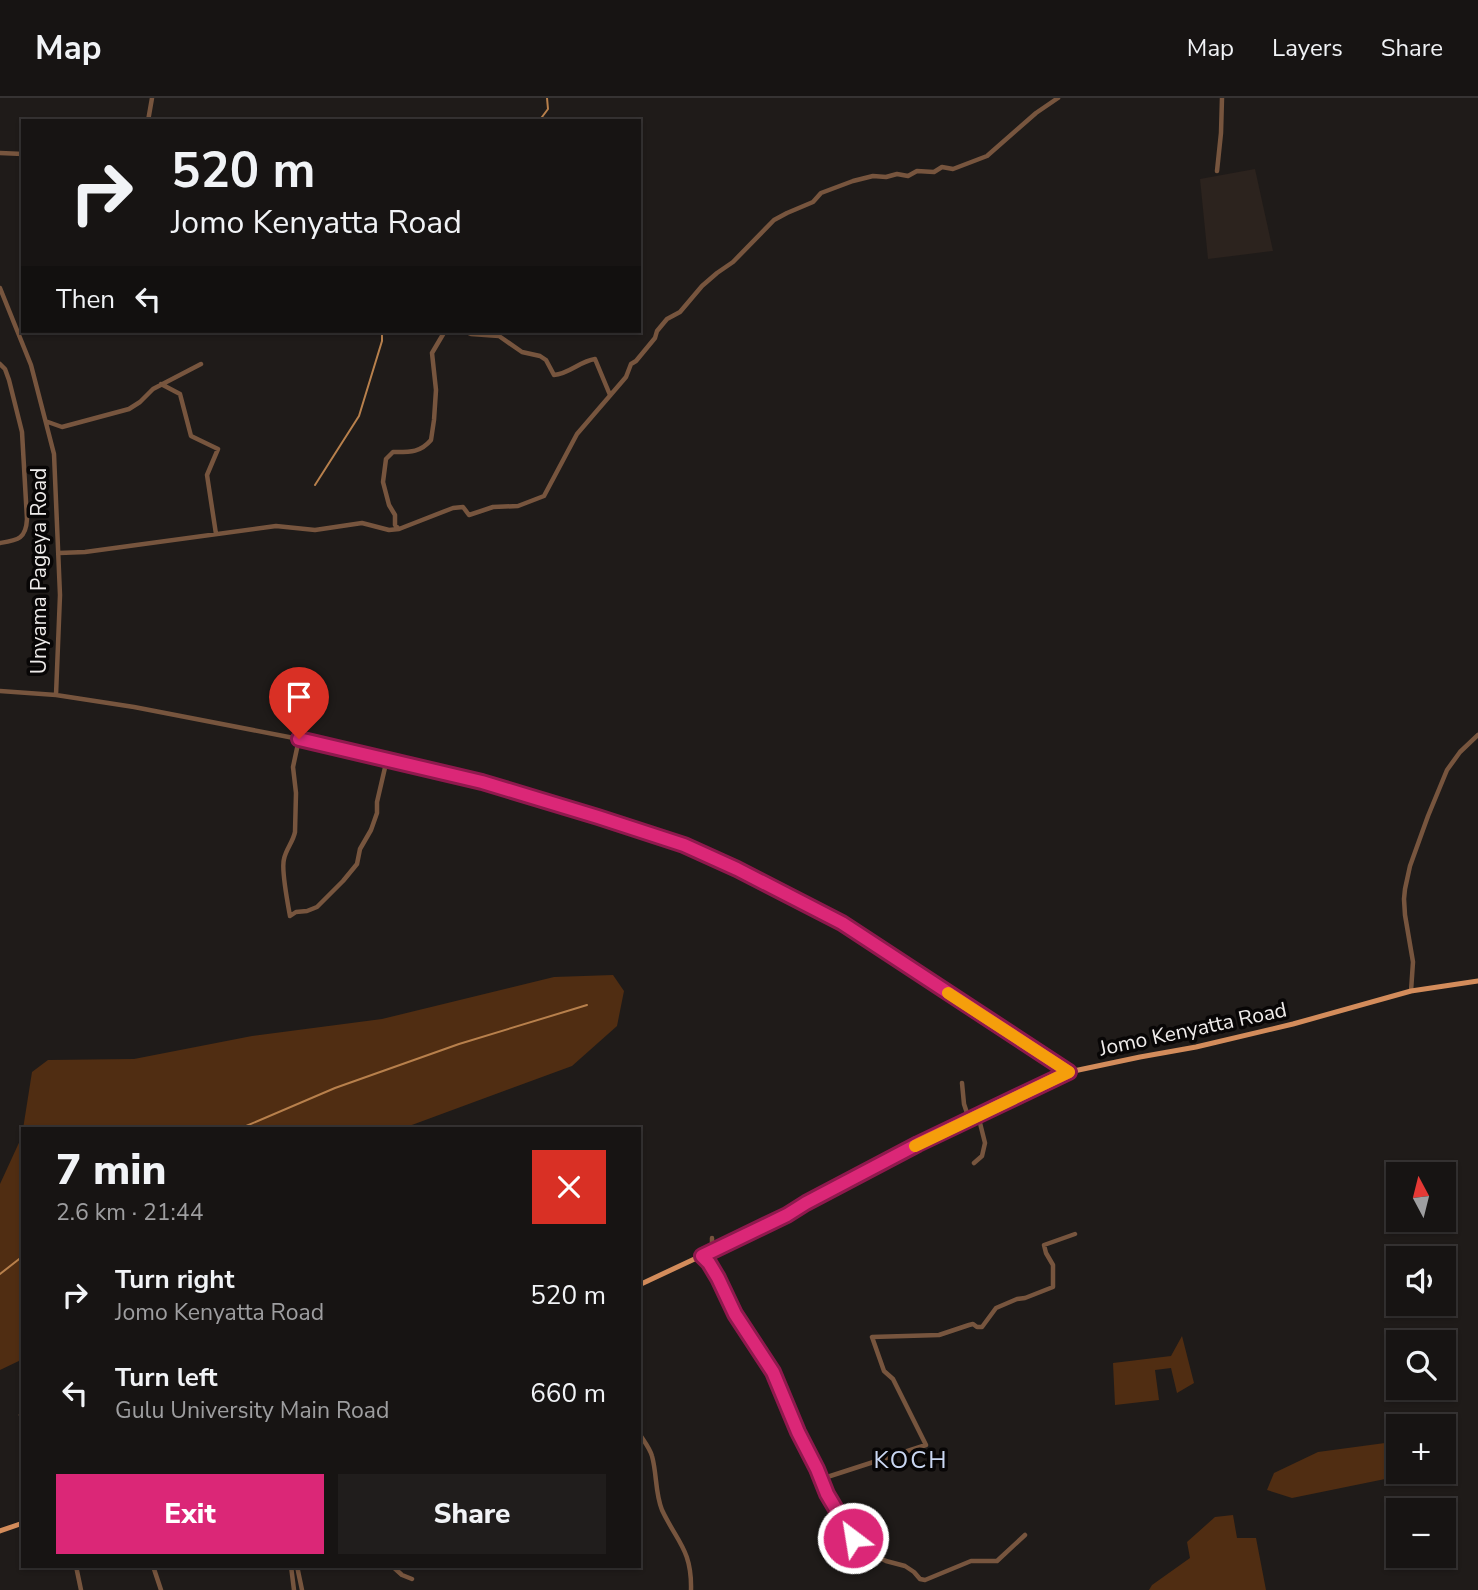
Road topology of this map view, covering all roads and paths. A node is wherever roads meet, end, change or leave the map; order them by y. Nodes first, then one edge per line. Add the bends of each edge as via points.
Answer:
1 (152, 98) edge
2 (1058, 98) edge
3 (1222, 98) edge
4 (148, 119) edge
5 (0, 153) edge
6 (21, 154) edge
7 (1217, 170) dead end
8 (0, 288) edge
9 (444, 333) edge
10 (469, 333) edge
11 (0, 364) edge
12 (201, 364) dead end
13 (160, 384) junction
14 (610, 395) junction
15 (47, 422) junction
16 (399, 529) junction
17 (216, 534) junction
18 (0, 543) edge
19 (59, 552) junction
20 (0, 691) edge
21 (56, 695) junction
22 (1478, 735) edge
23 (299, 739) junction
24 (387, 759) junction
25 (1478, 981) edge
26 (1411, 991) junction
27 (1069, 1072) junction
28 (962, 1083) dead end
29 (978, 1115) junction
30 (970, 1119) junction
31 (974, 1163) dead end
32 (1074, 1234) dead end
33 (712, 1238) dead end
34 (712, 1250) junction
35 (702, 1256) junction
36 (641, 1284) edge
37 (641, 1436) edge
38 (821, 1479) junction
39 (21, 1524) edge
40 (0, 1531) edge
41 (1025, 1535) dead end
42 (76, 1568) edge
43 (154, 1568) edge
44 (291, 1568) edge
45 (298, 1568) edge
46 (393, 1568) edge
47 (412, 1579) dead end
48 (81, 1590) edge
49 (161, 1590) edge
50 (294, 1590) edge
51 (303, 1590) edge
52 (691, 1590) edge

1 - 4 street
2 - 14 street via 987,156 953,169 853,181 774,220 680,312 667,319
3 - 7 street
5 - 6 street
8 - 15 street, Unyama Pageya Road via 32,365
9 - 16 street via 432,354 436,390 431,440 419,450 393,452 386,459 383,487
10 - 14 street via 499,336 522,352 540,356 554,375 595,359
11 - 18 street via 9,380 22,432 27,519 22,537
12 - 13 street
13 - 15 street via 122,411 62,427
13 - 17 street via 180,394 191,436 218,449 206,475
14 - 16 street via 577,434 544,496 469,515 463,507 453,508
15 - 19 street, Unyama Pageya Road via 54,454
16 - 17 street via 362,523
17 - 19 street
19 - 21 street, Unyama Pageya Road
20 - 21 street
21 - 23 street
22 - 26 street via 1447,770 1410,866 1404,899 1413,962
23 - 24 street
23 - 24 street via 293,767 295,832 283,860 290,916 317,907 357,864 377,813
24 - 27 street via 598,817 726,864 842,923
25 - 26 main road, Jomo Kenyatta Road
26 - 27 main road, Jomo Kenyatta Road via 1196,1047
27 - 29 main road, Jomo Kenyatta Road
28 - 30 street
29 - 30 main road, Jomo Kenyatta Road
29 - 31 street via 985,1143 982,1156
30 - 34 main road, Jomo Kenyatta Road
32 - 38 street via 1044,1245 1054,1265 1053,1287 996,1308 982,1327 973,1324 940,1335 872,1337 884,1371 893,1379 926,1445
33 - 34 street
34 - 35 main road, Jomo Kenyatta Road
35 - 36 main road, Jomo Kenyatta Road
35 - 38 street via 773,1372
37 - 52 street via 652,1454 662,1510 689,1563
38 - 41 street via 863,1550 905,1566 922,1580 971,1561 998,1561
39 - 40 main road
42 - 48 street
43 - 49 street
44 - 50 street
45 - 51 street
46 - 47 street

